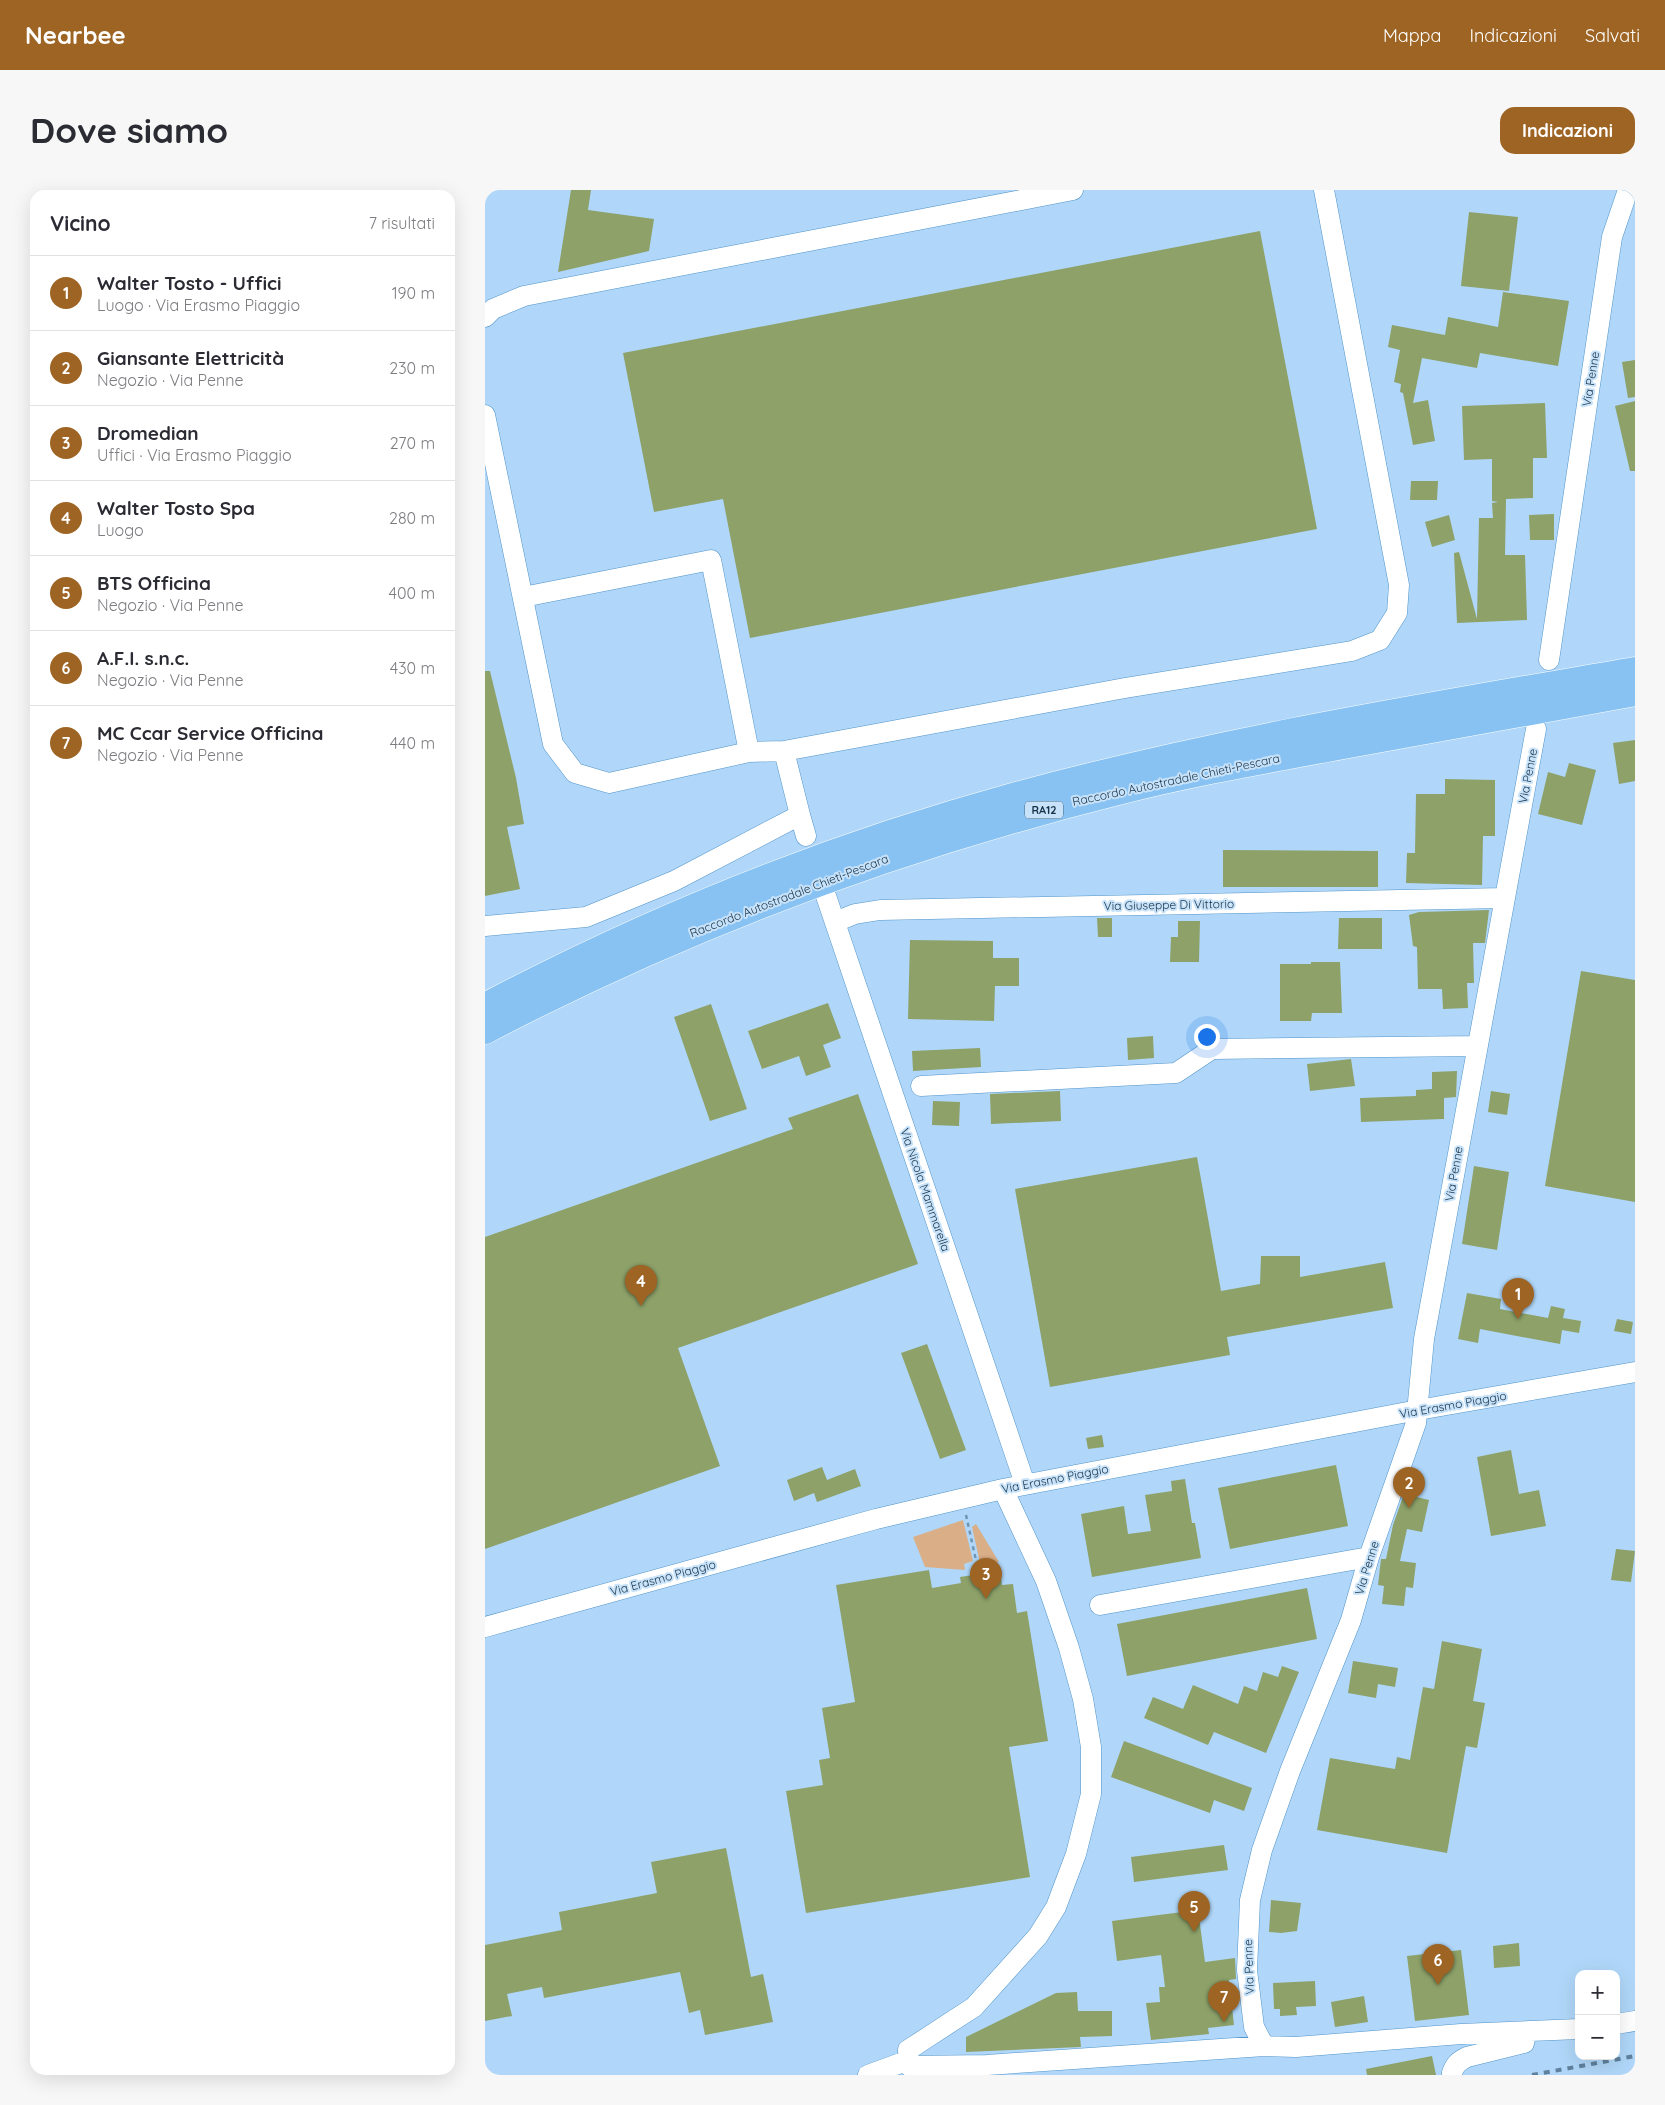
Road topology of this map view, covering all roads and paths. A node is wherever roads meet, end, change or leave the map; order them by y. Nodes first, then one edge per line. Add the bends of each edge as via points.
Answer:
1 (1073, 190) edge
2 (1324, 190) edge
3 (1628, 190) edge
4 (485, 317) edge
5 (485, 415) edge
6 (523, 597) junction
7 (1549, 660) dead end
8 (1635, 671) edge
9 (1635, 692) edge
10 (1536, 729) dead end
11 (749, 752) junction
12 (784, 752) junction
13 (800, 815) junction
14 (806, 836) dead end
15 (826, 896) dead end
16 (1505, 898) junction
17 (835, 922) junction
18 (485, 926) edge
19 (485, 1007) edge
20 (485, 1030) edge
21 (1478, 1046) junction
22 (921, 1086) dead end
23 (1635, 1372) edge
24 (1418, 1410) junction
25 (1025, 1484) junction
26 (1003, 1489) junction
27 (962, 1499) junction
28 (1369, 1557) junction
29 (979, 1574) dead end
30 (1101, 1605) dead end
31 (485, 1627) edge
32 (1635, 2021) edge
33 (1620, 2023) edge
34 (1575, 2030) edge
35 (1527, 2032) junction
36 (1264, 2046) junction
37 (909, 2060) junction
38 (1452, 2072) dead end
39 (868, 2075) edge

1 - 4 street via 524,296 493,309
2 - 12 street via 1399,585 1397,613 1380,640 1352,650 1125,688
3 - 7 street, Via Penne via 1612,237
5 - 6 street
6 - 11 street via 553,744 575,773 609,783
6 - 11 street via 711,560
8 - 19 highway, Raccordo Autostradale Chieti-Pescara / RA12 via 1166,758 994,802 893,833 744,888 581,958
9 - 20 highway, Raccordo Autostradale Chieti-Pescara / RA12 via 1175,778 987,826 908,850 711,924
10 - 16 street, Via Penne
11 - 12 street
12 - 13 street
13 - 14 street
13 - 18 street via 673,880 587,918
15 - 17 street, Via Nicola Mammarella
16 - 17 street, Via Giuseppe Di Vittorio via 880,910 855,914
16 - 21 street, Via Penne
17 - 25 street, Via Nicola Mammarella
21 - 22 street via 1212,1049 1176,1073
21 - 24 street, Via Penne via 1424,1339
23 - 24 street, Via Erasmo Piaggio
24 - 25 street, Via Erasmo Piaggio
24 - 28 street, Via Penne
25 - 26 street, Via Erasmo Piaggio
26 - 27 street, Via Erasmo Piaggio
26 - 37 street via 1046,1581 1069,1648 1083,1699 1091,1747 1091,1794 1077,1854 1056,1907 1039,1936 974,2007 908,2050
27 - 29 path
27 - 31 street, Via Erasmo Piaggio via 876,1519
28 - 30 street
28 - 36 street, Via Penne via 1351,1620 1289,1771 1249,1900 1247,1970 1254,2027
32 - 33 street
34 - 35 street
35 - 36 street
35 - 38 street via 1524,2043 1467,2057 1460,2060
36 - 37 street via 987,2065 909,2066
37 - 39 street

